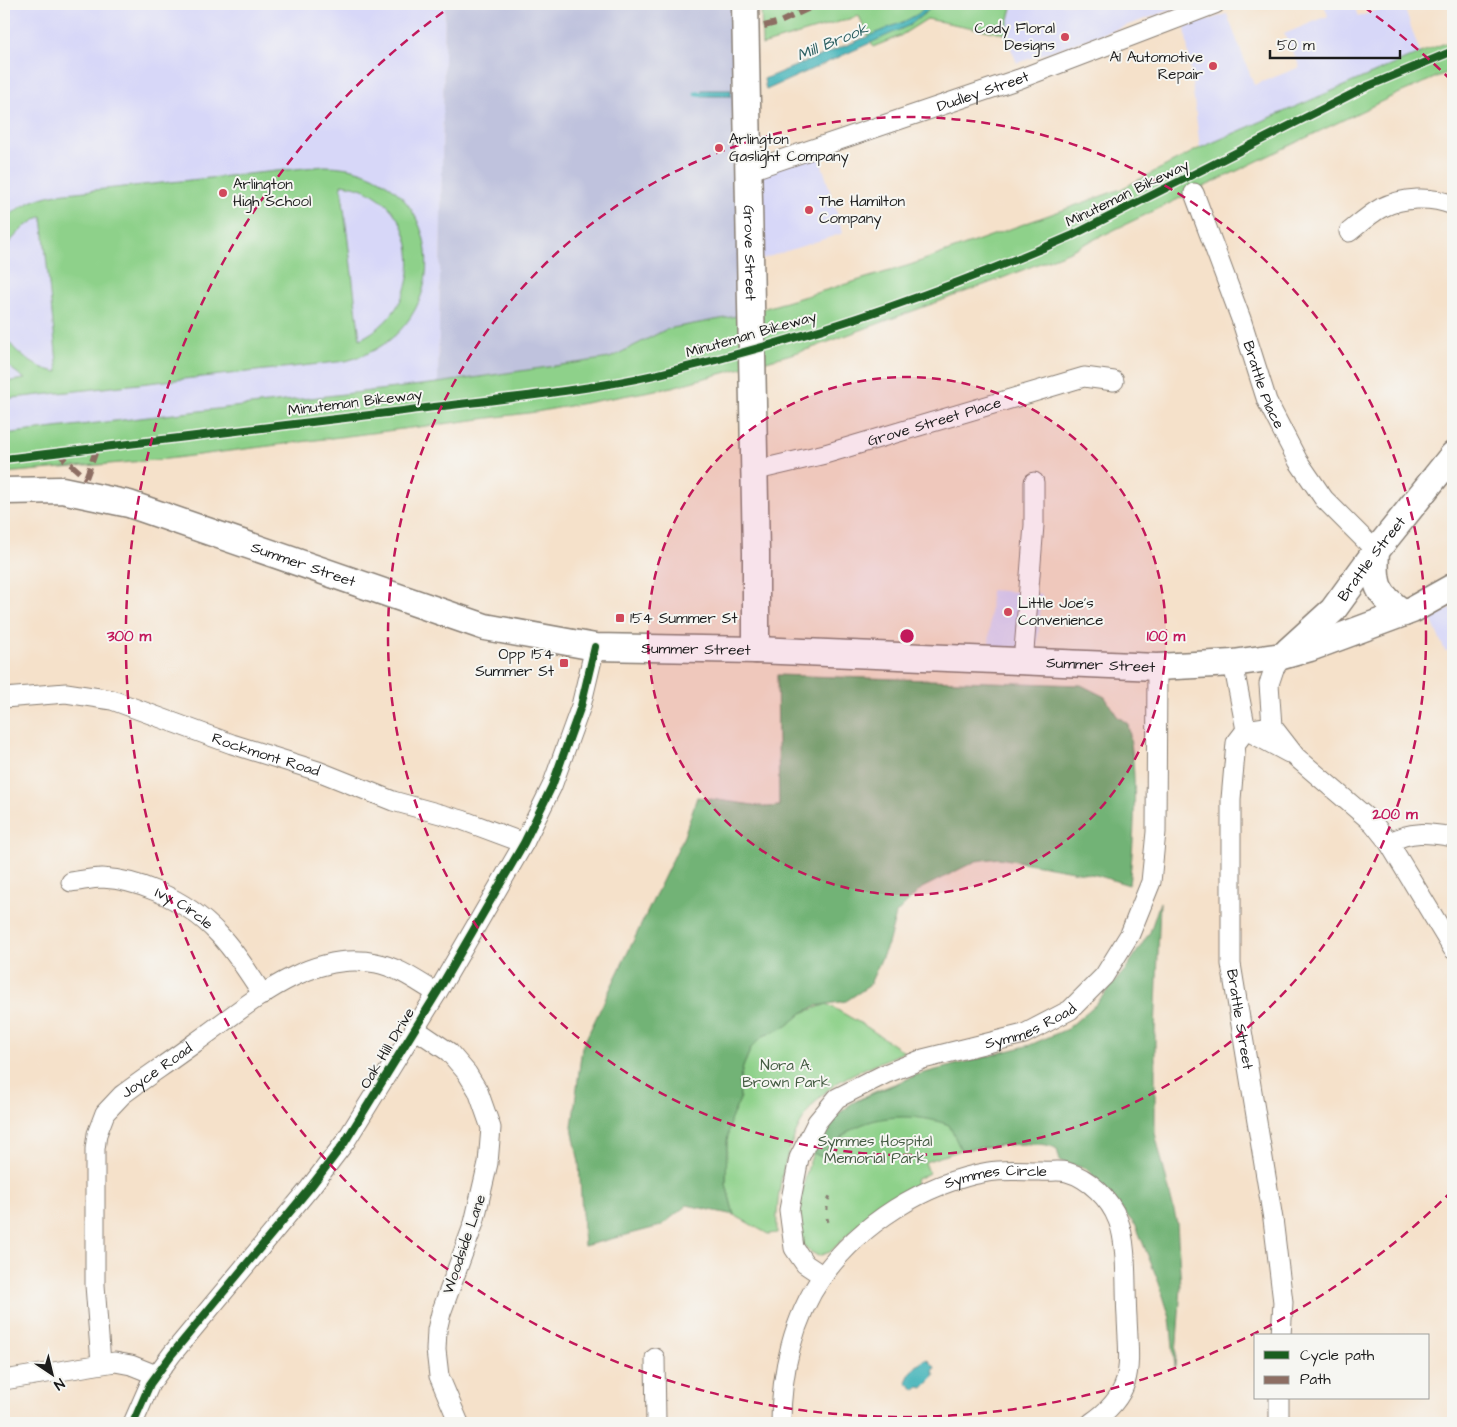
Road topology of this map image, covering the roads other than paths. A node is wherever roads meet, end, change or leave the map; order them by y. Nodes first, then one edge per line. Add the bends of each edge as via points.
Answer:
1 (745, 4) edge
2 (1215, 4) edge
3 (748, 171) junction
4 (1194, 193) dead end
5 (1453, 205) edge
6 (1349, 232) dead end
7 (1114, 382) dead end
8 (1453, 455) edge
9 (754, 471) junction
10 (1034, 482) dead end
11 (4, 491) edge
12 (1376, 551) junction
13 (1453, 587) edge
14 (1404, 613) junction
15 (595, 647) junction
16 (756, 650) junction
17 (1282, 656) junction
18 (1023, 663) junction
19 (1233, 663) junction
20 (1157, 667) junction
21 (4, 698) edge
22 (1272, 726) junction
23 (1246, 730) junction
24 (1296, 757) junction
25 (1453, 837) edge
26 (524, 843) junction
27 (1389, 843) junction
28 (71, 882) dead end
29 (1453, 948) edge
30 (437, 993) junction
31 (263, 995) junction
32 (416, 1029) junction
33 (823, 1276) junction
34 (1281, 1334) edge
35 (655, 1358) dead end
36 (101, 1363) junction
37 (156, 1375) junction
38 (4, 1380) edge
39 (1279, 1400) edge
40 (133, 1423) edge
41 (459, 1423) edge
42 (656, 1423) edge
43 (781, 1423) edge
44 (1091, 1423) edge
45 (1279, 1423) edge

1 - 3 main road, Grove Street
2 - 3 street, Dudley Street via 1009,82
3 - 9 main road, Grove Street
4 - 12 street, Brattle Place via 1242,319 1267,401 1298,461 1324,499
5 - 6 street via 1431,198 1407,200 1381,208
7 - 9 street, Grove Street Place via 1084,378 825,454
8 - 12 main road, Brattle Street
9 - 16 main road, Grove Street
10 - 18 street via 1034,525
11 - 15 main road, Summer Street via 62,490 129,504 485,627
12 - 14 main road via 1376,586 1386,601
12 - 17 main road, Brattle Street via 1333,610
13 - 14 main road, Summer Street
14 - 17 main road, Summer Street
15 - 16 main road, Summer Street
15 - 26 street, Oak Hill Drive via 578,715 552,786
16 - 18 main road, Summer Street
17 - 19 main road, Summer Street
17 - 22 street via 1269,684
18 - 20 main road, Summer Street
19 - 20 main road, Summer Street
19 - 23 street
20 - 33 street, Symmes Road via 1156,832 1152,873 1130,934 1104,976 1070,1010 1024,1034 923,1059 837,1098 817,1122 798,1158 788,1210 794,1248 805,1264
21 - 26 street, Rockmont Road via 66,693 112,700 318,771 393,801 462,820
22 - 23 street
22 - 24 street
23 - 24 street
23 - 34 street, Brattle Street via 1236,743 1231,799 1231,964 1273,1219 1283,1302
24 - 27 street via 1373,823
25 - 27 street via 1424,832 1401,835
26 - 30 street, Oak Hill Drive
27 - 29 street
28 - 31 street, Ivy Circle via 101,878 122,880 144,886 185,906 207,921 237,954
30 - 31 street, Joyce Road via 391,968 360,961 311,970
30 - 32 street, Oak Hill Drive
31 - 36 street, Joyce Road via 122,1095 108,1108 103,1118 95,1149 93,1201
32 - 37 street, Oak Hill Drive via 331,1161
32 - 41 street, Woodside Lane via 449,1052 468,1073 491,1128 479,1206 437,1330 439,1376
33 - 43 street, Symmes Circle via 801,1315 788,1356
33 - 44 street, Symmes Circle via 843,1252 877,1222 909,1201 950,1182 988,1172 1023,1170 1067,1172 1085,1179 1102,1194 1118,1220 1124,1253 1129,1371 1122,1392 1109,1410
35 - 42 street
36 - 37 street via 131,1365
36 - 38 street
37 - 40 street, Oak Hill Drive
39 - 45 street

